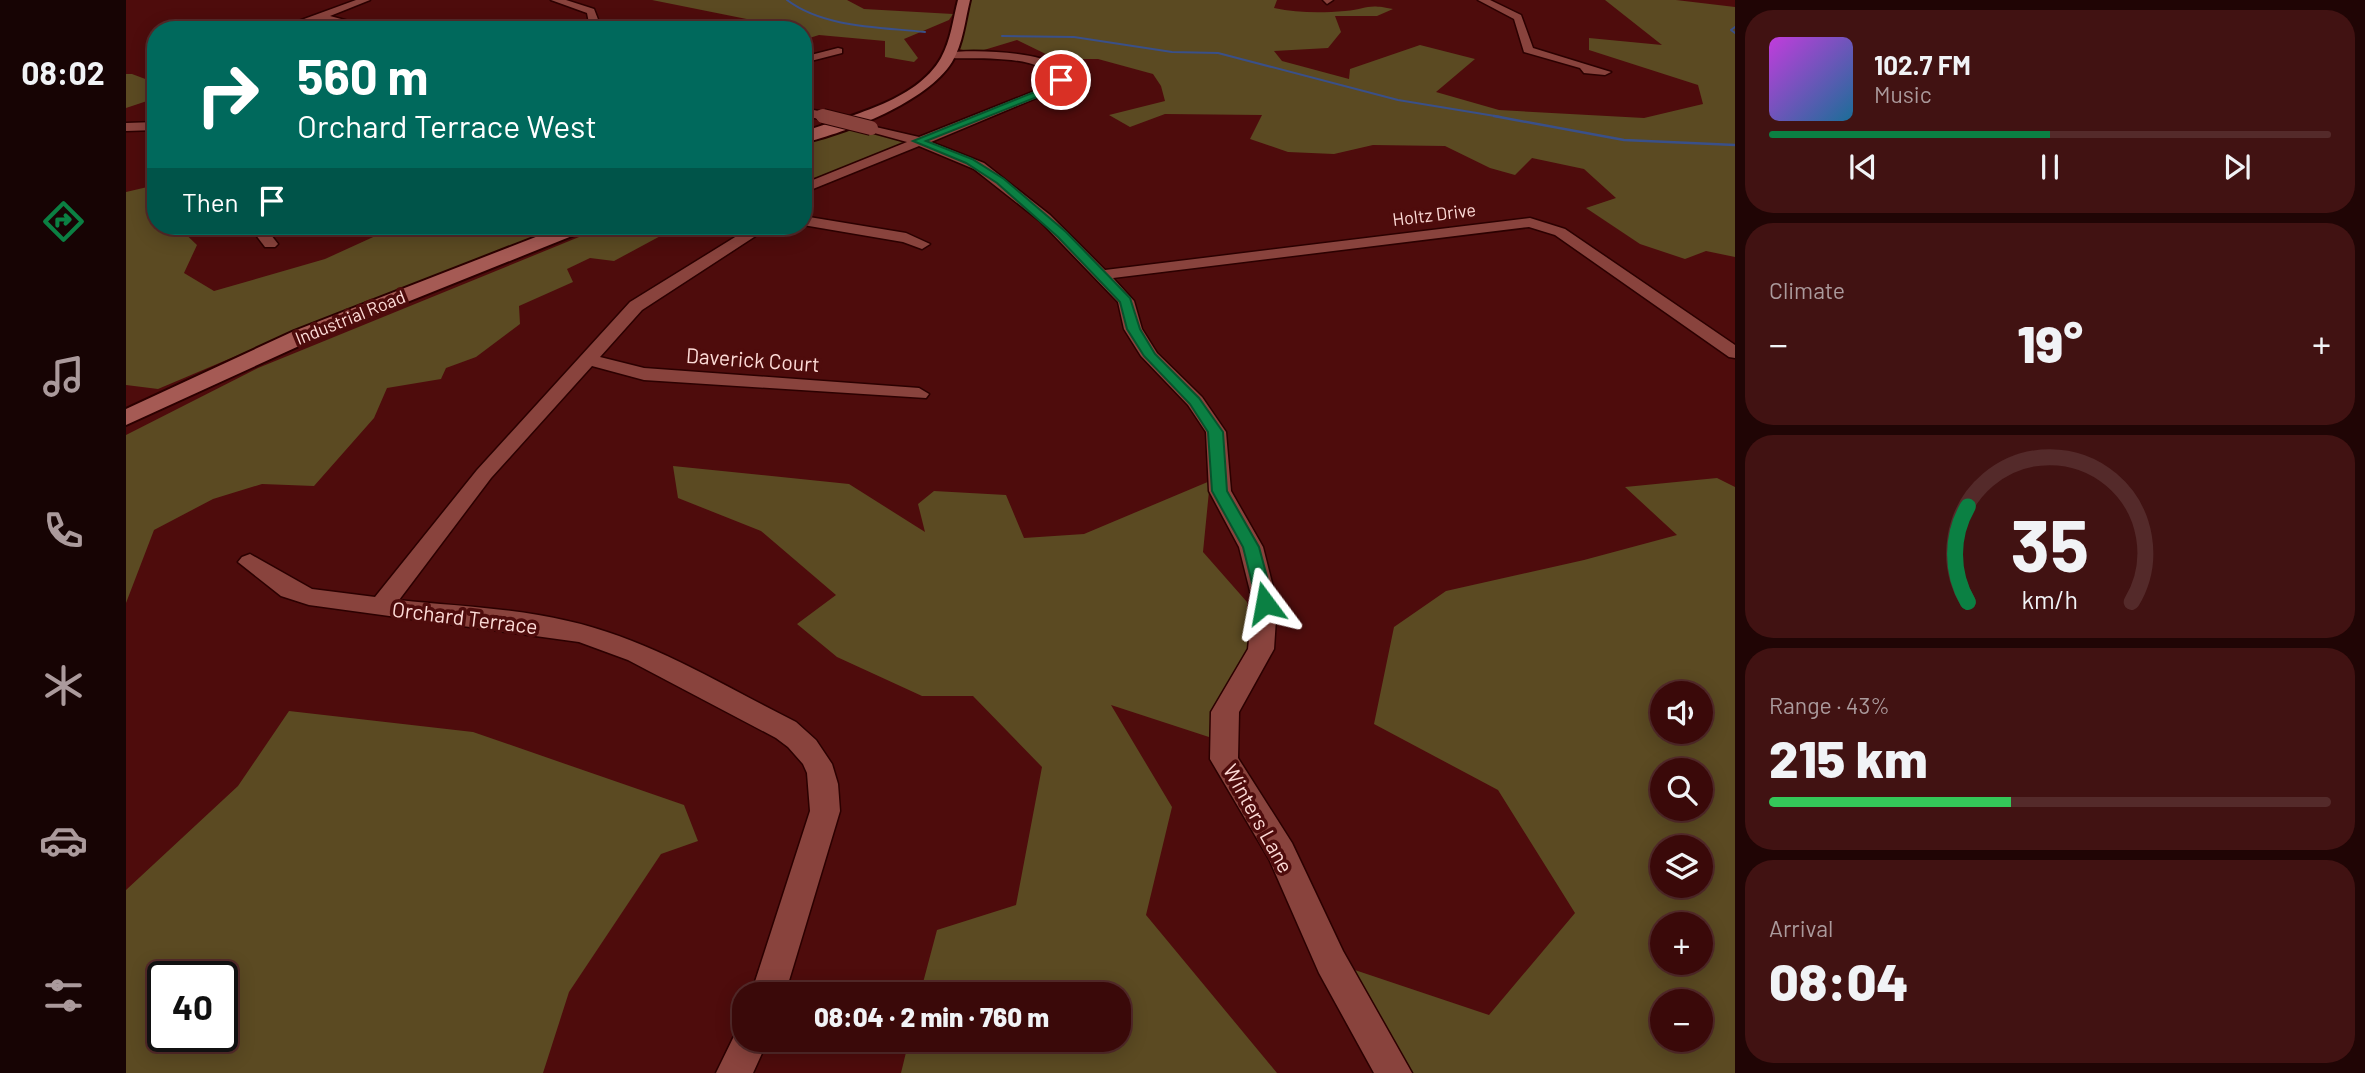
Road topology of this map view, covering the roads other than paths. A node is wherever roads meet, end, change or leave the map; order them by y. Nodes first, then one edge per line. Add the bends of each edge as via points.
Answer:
1 (365, 0) edge
2 (556, 0) edge
3 (964, 0) edge
4 (1509, 0) edge
5 (1488, 3) edge
6 (322, 18) junction
7 (311, 21) edge
8 (336, 21) edge
9 (590, 21) edge
10 (838, 51) dead end
11 (949, 55) junction
12 (812, 58) edge
13 (1587, 68) dead end
14 (812, 114) edge
15 (147, 126) edge
16 (126, 127) edge
17 (812, 134) edge
18 (918, 141) junction
19 (812, 185) edge
20 (812, 222) edge
21 (263, 235) edge
22 (557, 235) edge
23 (749, 235) edge
24 (270, 244) dead end
25 (922, 244) dead end
26 (1101, 275) junction
27 (1735, 354) edge
28 (585, 359) junction
29 (919, 394) dead end
30 (126, 418) edge
31 (250, 562) dead end
32 (380, 607) junction
33 (772, 982) edge
34 (744, 1052) edge
35 (734, 1073) edge
36 (1394, 1073) edge

1 - 6 street
2 - 9 street via 588,9
3 - 11 main road
4 - 5 street via 1505,5
5 - 13 street via 1520,20 1528,50
6 - 7 street
6 - 8 street
10 - 12 street
11 - 17 main road via 937,73 910,92
11 - 18 street via 1038,61 1055,69 1061,80
14 - 18 street, Winters Lane, bridge
15 - 16 street
18 - 19 street
18 - 26 street, Winters Lane via 969,161 1000,181 1045,218
20 - 25 street
21 - 24 street
22 - 30 main road, Industrial Road via 302,337
23 - 28 street, Orchard Terrace via 636,306
26 - 27 street, Holtz Drive via 1530,222 1560,232
26 - 36 street, Winters Lane via 1126,301 1133,329 1150,356 1195,401 1216,432 1220,491 1251,547 1265,603 1261,649 1225,712 1224,759 1281,852 1331,962
28 - 29 street, Daverick Court via 644,374
28 - 32 street, Orchard Terrace via 484,474
31 - 32 street via 299,594
32 - 33 street, Orchard Terrace via 566,629 614,642 786,730 809,747 824,780 825,811
34 - 35 street

